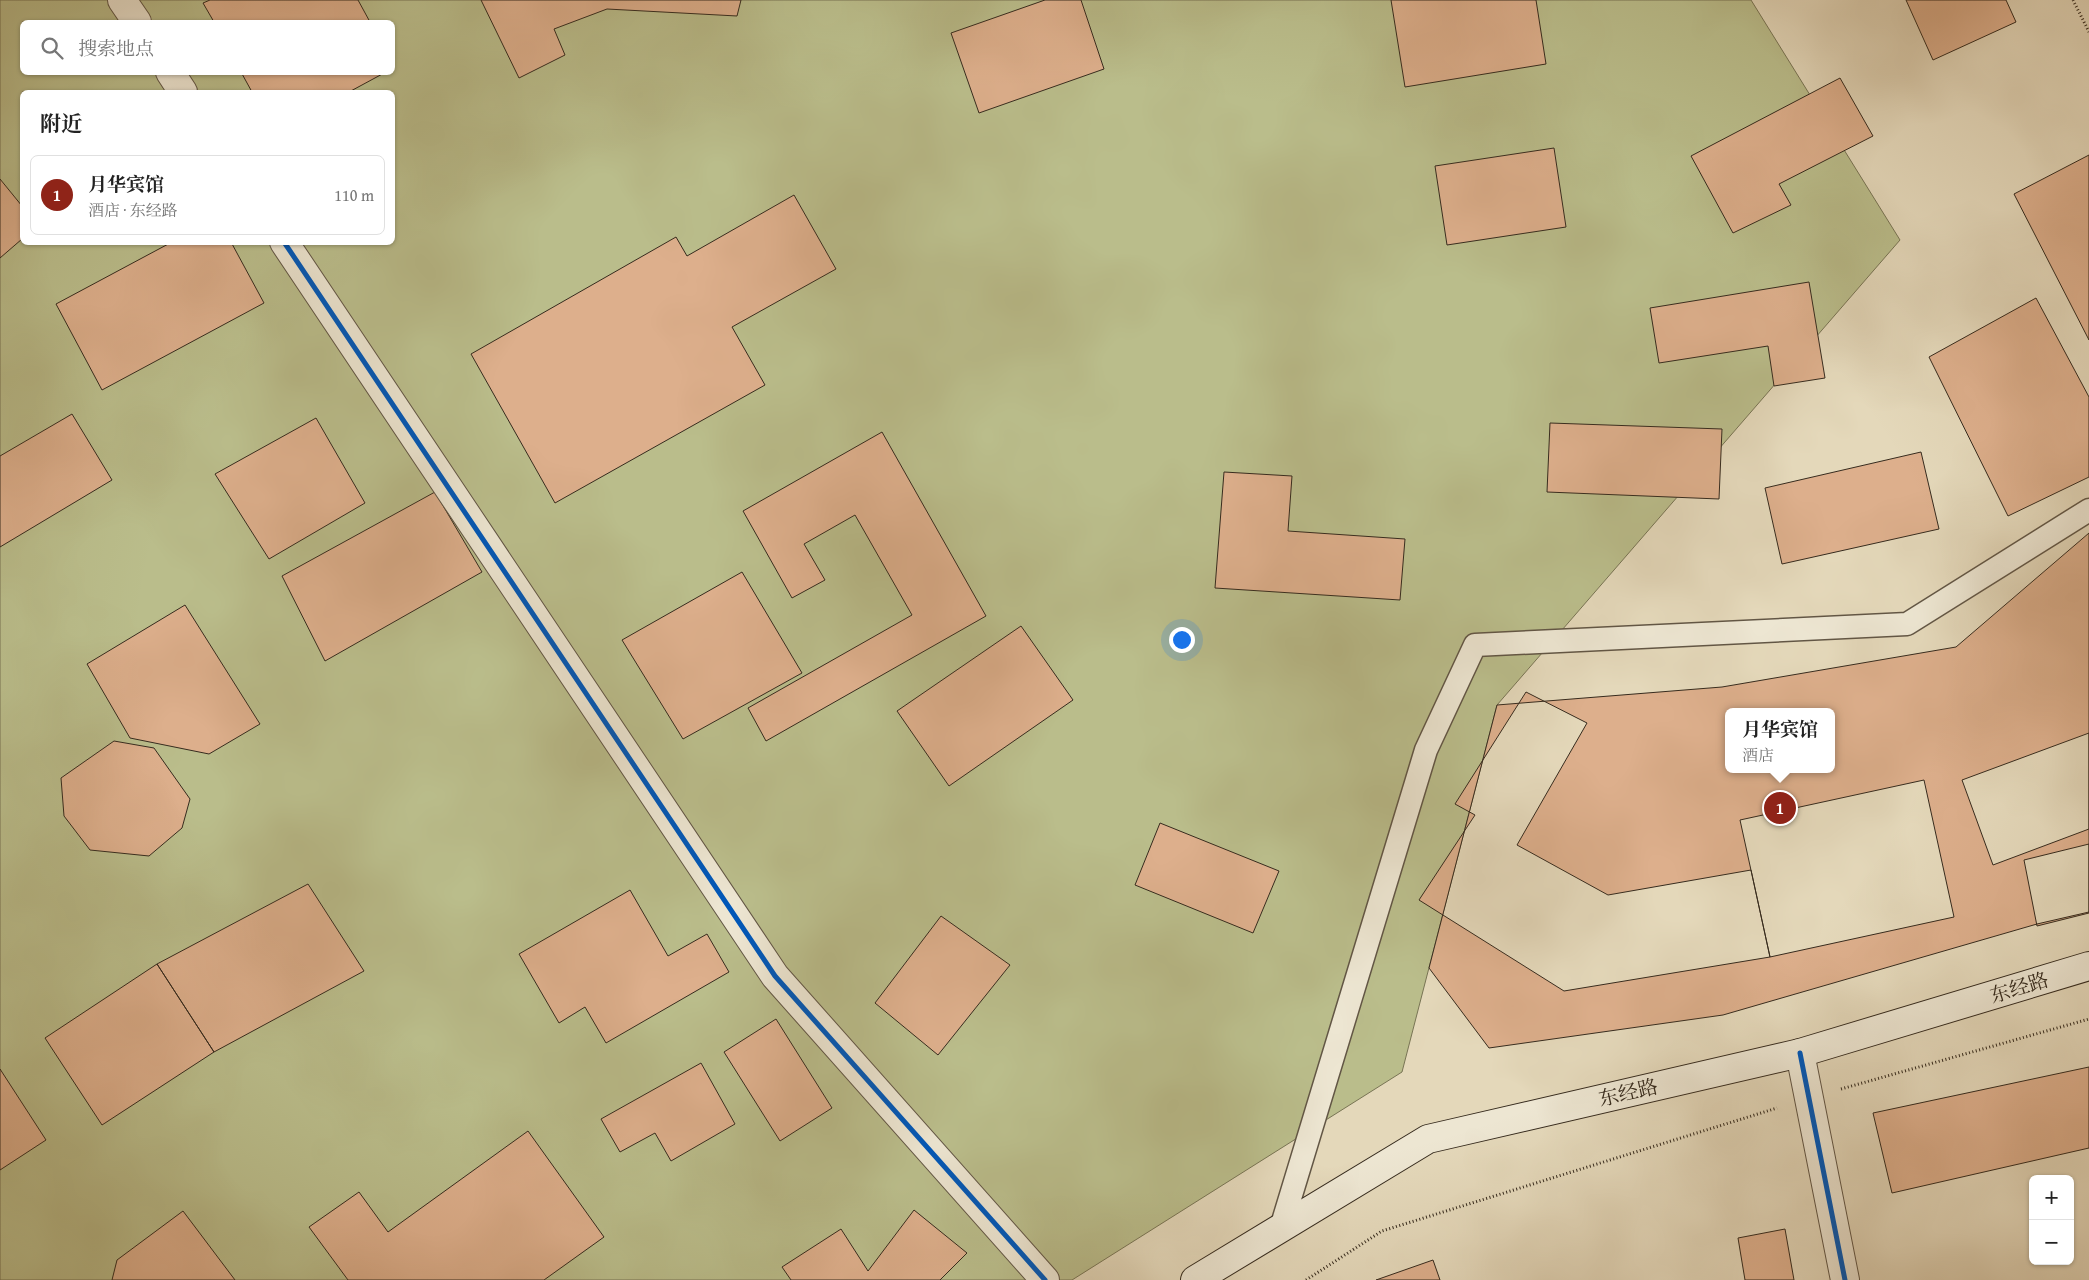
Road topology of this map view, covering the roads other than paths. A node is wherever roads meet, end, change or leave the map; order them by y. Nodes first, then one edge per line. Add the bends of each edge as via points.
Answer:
1 (122, 0) edge
2 (136, 20) edge
3 (172, 75) edge
4 (183, 90) edge
5 (286, 245) edge
6 (2089, 510) edge
7 (2089, 966) edge
8 (1800, 1052) junction
9 (1281, 1228) junction
10 (1045, 1280) edge
11 (1195, 1280) edge
12 (1844, 1280) edge

1 - 2 street
3 - 4 street
5 - 10 street via 775,976
6 - 9 lane via 1907,624 1475,645 1426,750
7 - 8 street, 东经路
8 - 9 street, 东经路 via 1428,1138
8 - 12 street
9 - 11 street, 东经路

